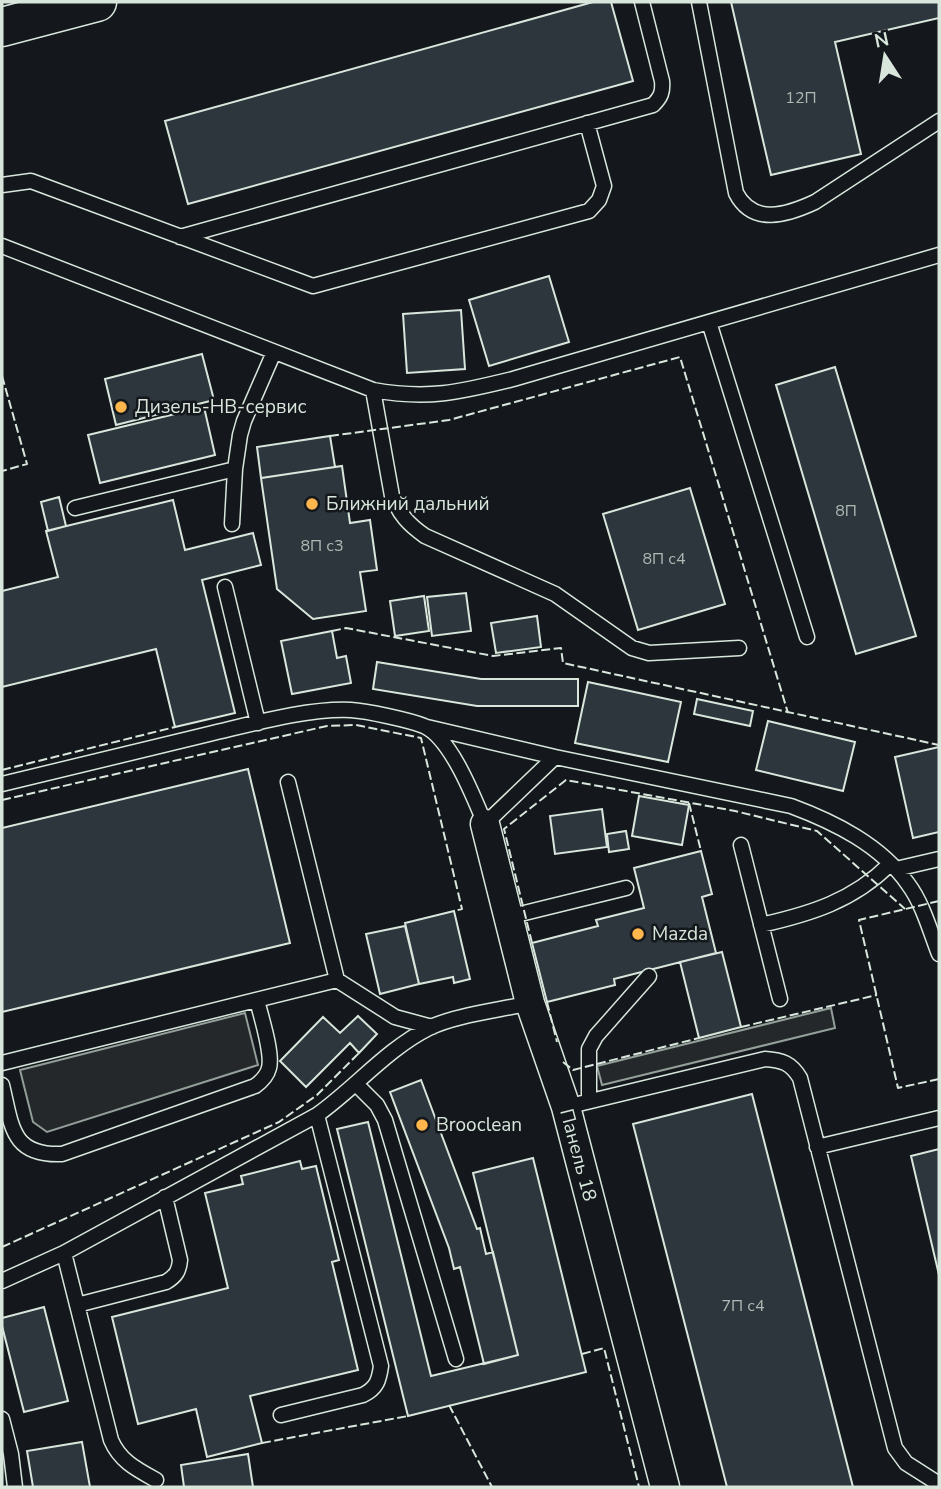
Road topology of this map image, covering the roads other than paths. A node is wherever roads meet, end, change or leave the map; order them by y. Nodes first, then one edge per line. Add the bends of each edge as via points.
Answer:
1 (97, 2) edge
2 (642, 2) edge
3 (699, 2) edge
4 (14, 20) edge
5 (939, 121) edge
6 (587, 123) junction
7 (2, 185) edge
8 (180, 237) junction
9 (2, 246) edge
10 (939, 255) edge
11 (709, 322) junction
12 (274, 352) junction
13 (373, 390) junction
14 (235, 469) junction
15 (75, 508) dead end
16 (232, 524) dead end
17 (225, 587) dead end
18 (807, 637) dead end
19 (739, 648) dead end
20 (258, 723) junction
21 (426, 726) junction
22 (555, 757) junction
23 (288, 782) dead end
24 (2, 784) edge
25 (485, 824) junction
26 (741, 845) dead end
27 (939, 859) edge
28 (893, 866) junction
29 (625, 888) dead end
30 (508, 917) junction
31 (761, 925) junction
32 (939, 954) edge
33 (649, 976) dead end
34 (337, 981) junction
35 (780, 999) dead end
36 (257, 1000) junction
37 (530, 1003) junction
38 (432, 1027) junction
39 (2, 1063) edge
40 (356, 1084) junction
41 (2, 1085) edge
42 (577, 1104) junction
43 (317, 1115) junction
44 (939, 1118) edge
45 (817, 1147) junction
46 (165, 1197) junction
47 (64, 1253) junction
48 (2, 1281) edge
49 (77, 1305) junction
50 (456, 1359) dead end
51 (281, 1415) dead end
52 (2, 1419) edge
53 (156, 1480) dead end
54 (939, 1483) edge
55 (15, 1487) edge
56 (665, 1487) edge

1 - 4 main road
2 - 6 lane via 662,81 660,99 653,105
3 - 5 lane via 736,193 743,206 757,214 776,214 815,202
6 - 8 lane
6 - 8 lane via 604,186 589,211 313,286
7 - 8 lane via 31,181
9 - 12 lane
10 - 11 lane
11 - 13 lane via 457,392 424,396
11 - 18 lane
12 - 13 lane
12 - 14 lane via 244,421
13 - 19 lane via 392,496 408,525 555,594 632,649 649,653
14 - 15 lane
14 - 16 lane
17 - 20 lane
20 - 21 lane via 352,710
20 - 24 lane
21 - 22 lane
21 - 25 lane via 465,776
22 - 25 lane
22 - 28 lane via 791,806 827,819
23 - 34 lane
25 - 30 street, Панель 18
26 - 31 lane
27 - 28 lane
28 - 31 lane via 825,907
28 - 32 lane via 917,899
29 - 30 lane
30 - 37 street, Панель 18
31 - 35 lane
33 - 42 lane via 589,1049
34 - 36 lane
34 - 38 lane via 395,1017
36 - 39 lane
36 - 41 lane via 270,1058 264,1079 61,1154 29,1150 19,1140
37 - 38 lane
37 - 42 street, Панель 18
38 - 40 lane via 403,1043
40 - 43 lane
40 - 50 lane via 385,1120
42 - 45 lane via 765,1059 780,1060 792,1066 800,1079
42 - 56 street, Панель 18
43 - 46 lane
43 - 51 lane via 381,1366 373,1390 363,1395
44 - 45 lane
45 - 54 lane via 895,1448 906,1463
46 - 47 lane
46 - 49 lane via 180,1260 174,1277
47 - 48 lane
47 - 49 lane
49 - 53 lane via 117,1454
52 - 55 lane

